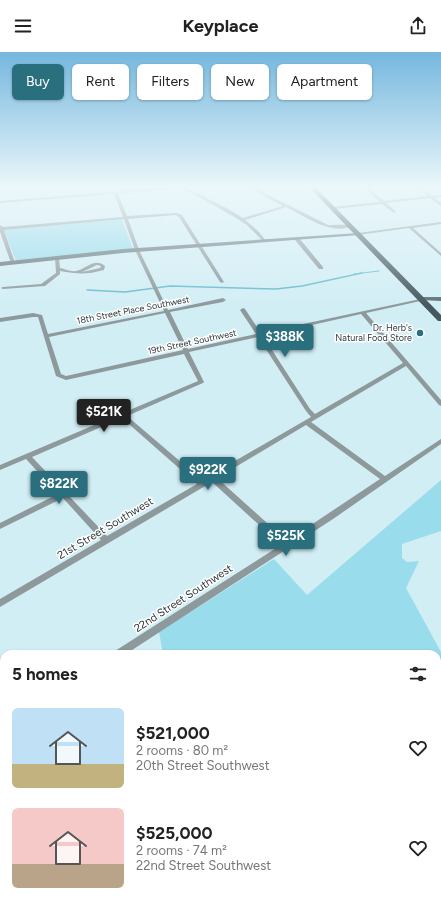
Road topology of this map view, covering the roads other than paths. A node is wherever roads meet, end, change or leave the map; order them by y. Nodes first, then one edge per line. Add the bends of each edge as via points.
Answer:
1 (14, 227) edge
2 (128, 227) edge
3 (188, 227) edge
4 (250, 227) edge
5 (332, 227) edge
6 (345, 227) edge
7 (351, 227) edge
8 (410, 227) joint
9 (0, 228) edge
10 (358, 234) junction
11 (297, 239) junction
12 (264, 241) junction
13 (199, 246) junction
14 (137, 250) junction
15 (441, 255) edge
16 (56, 258) junction
17 (13, 263) junction
18 (0, 264) edge
19 (58, 268) junction
20 (321, 268) dead end
21 (75, 273) junction
22 (222, 282) dead end
23 (3, 288) dead end
24 (441, 298) edge
25 (223, 300) dead end
26 (423, 300) junction
27 (243, 310) dead end
28 (167, 311) junction
29 (363, 313) junction
30 (441, 319) edge
31 (0, 320) edge
32 (46, 336) junction
33 (260, 336) junction
34 (186, 352) junction
35 (407, 363) junction
36 (441, 404) edge
37 (123, 416) junction
38 (314, 417) junction
39 (306, 422) junction
40 (441, 441) edge
41 (27, 456) junction
42 (0, 468) edge
43 (212, 478) junction
44 (385, 479) junction
45 (202, 484) junction
46 (63, 494) junction
47 (0, 526) edge
48 (106, 540) junction
49 (286, 545) junction
50 (0, 603) edge
51 (124, 650) edge

1 - 9 street
2 - 14 street
3 - 13 street
4 - 12 street
5 - 6 street
7 - 10 main road
8 - 10 street
8 - 15 street
9 - 17 street
10 - 11 street
10 - 26 main road
11 - 12 street
11 - 20 street
12 - 13 street
13 - 14 street
13 - 22 street
14 - 16 street
14 - 28 street
16 - 17 street
16 - 19 street
17 - 18 street
19 - 21 street
19 - 23 street via 56,274 41,286
21 - 21 street via 88,274 103,266 96,264
24 - 26 street, 19th Street Southwest
25 - 28 street, 18th Street Place Southwest
26 - 29 street, 19th Street Southwest
26 - 30 main road
27 - 33 street
28 - 32 street, 18th Street Place Southwest
28 - 34 street
29 - 33 street, 19th Street Southwest
29 - 35 street
31 - 32 street via 38,315
32 - 34 street, 19th Street Southwest via 58,375 64,378
33 - 34 street, 19th Street Southwest
33 - 38 street
34 - 37 street via 201,382
35 - 36 street
35 - 38 street, 21st Street Southwest
37 - 41 street
37 - 45 street
38 - 39 street, 21st Street Southwest
39 - 43 street, 21st Street Southwest
39 - 44 street
40 - 44 street, 22nd Street Southwest
41 - 42 street
41 - 46 street
43 - 45 street, 21st Street Southwest
43 - 49 street
44 - 49 street, 22nd Street Southwest
45 - 48 street, 21st Street Southwest
46 - 47 street
46 - 48 street
48 - 50 street, 21st Street Southwest
49 - 51 street, 22nd Street Southwest

